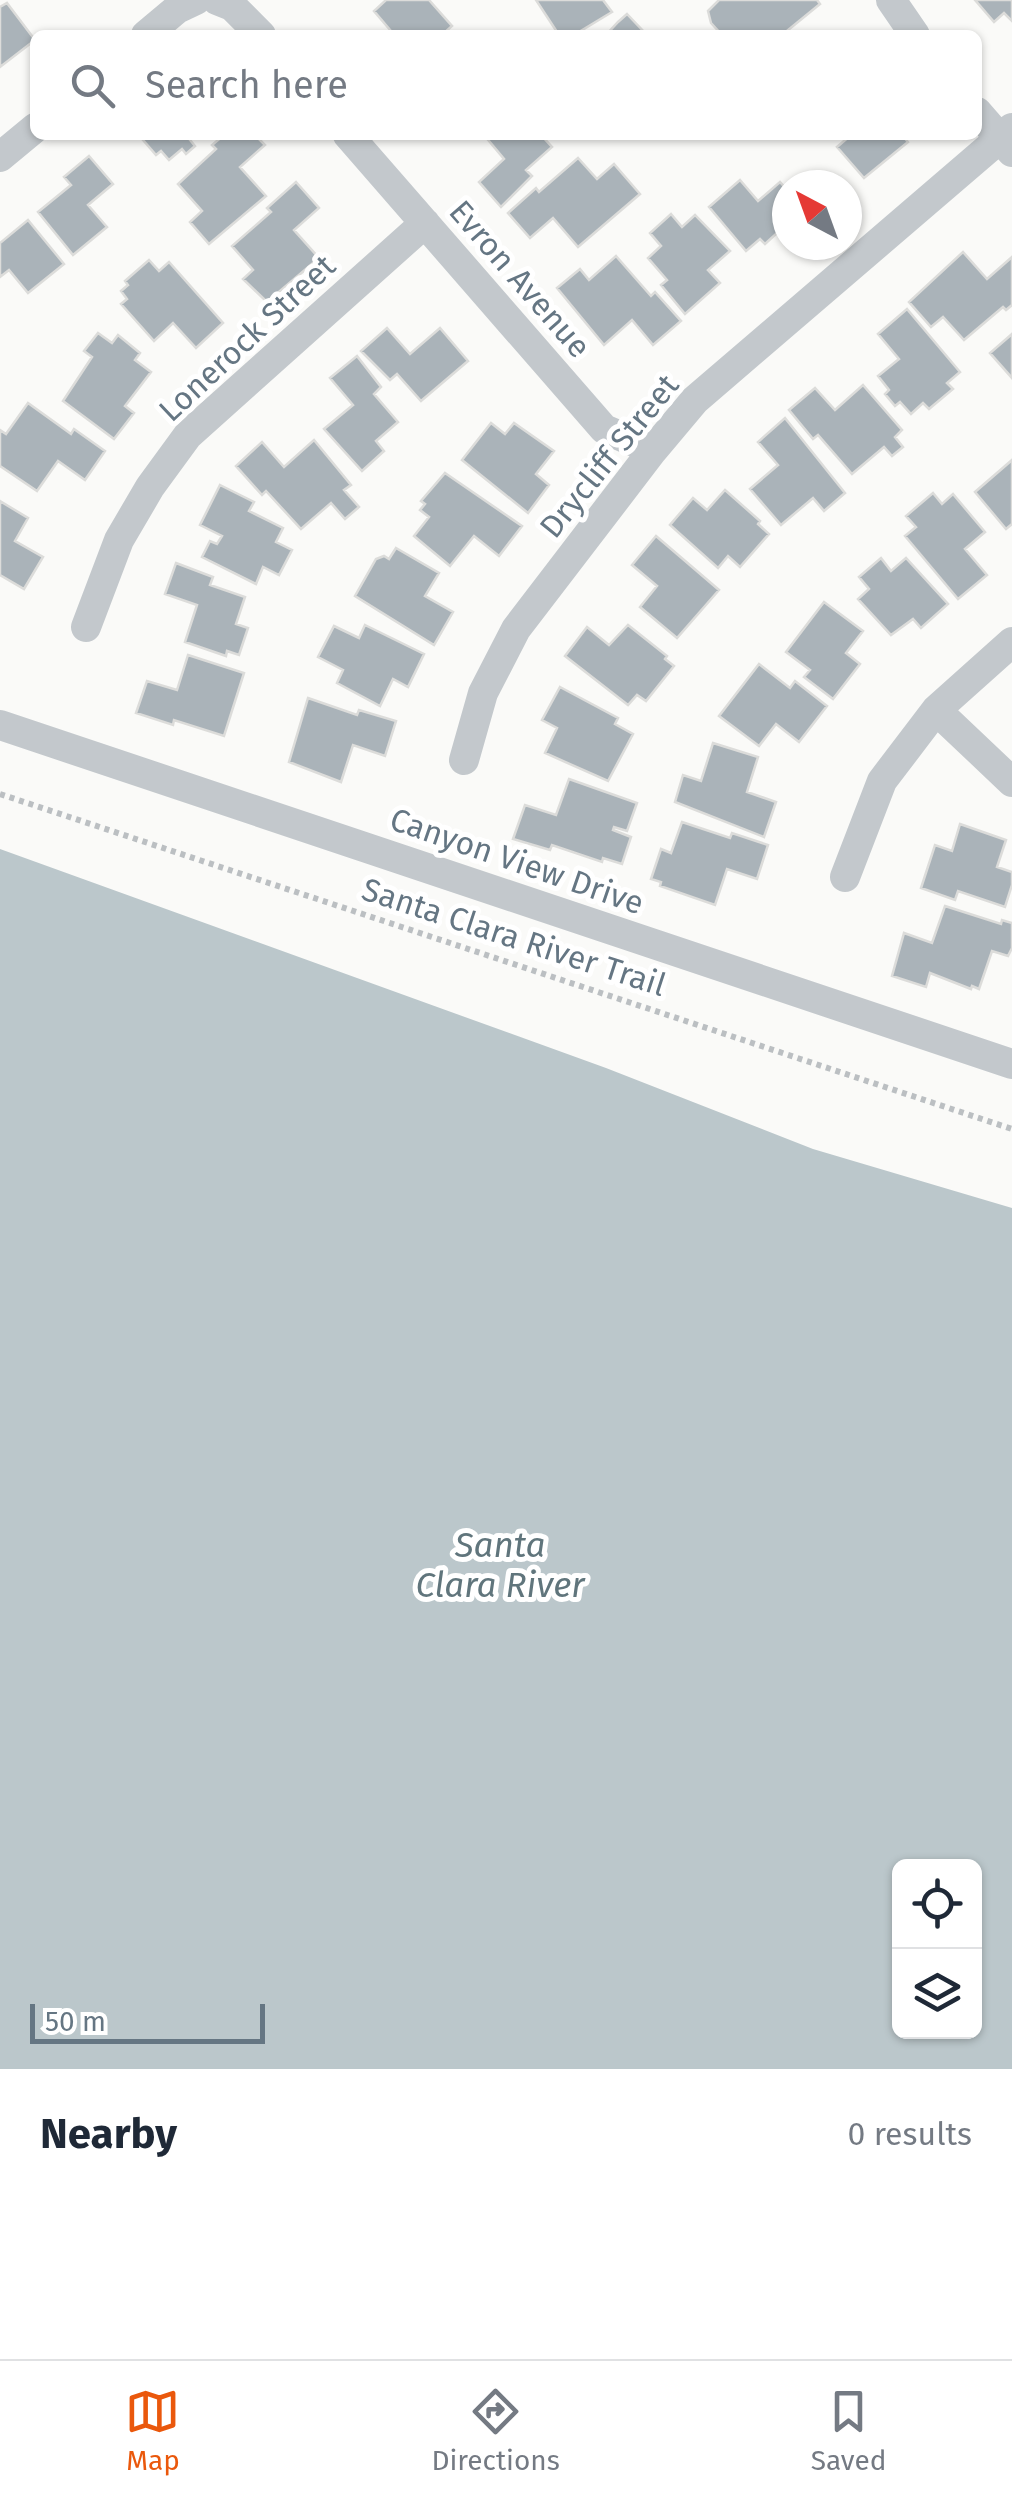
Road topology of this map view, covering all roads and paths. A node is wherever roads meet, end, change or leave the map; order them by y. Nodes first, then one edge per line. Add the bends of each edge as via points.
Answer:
1 (196, 0) edge
2 (218, 0) edge
3 (891, 0) edge
4 (152, 30) edge
5 (256, 30) edge
6 (912, 30) edge
7 (982, 116) edge
8 (30, 132) edge
9 (1008, 139) edge
10 (352, 140) edge
11 (0, 158) edge
12 (425, 224) junction
13 (653, 450) junction
14 (86, 628) dead end
15 (1012, 642) edge
16 (936, 710) junction
17 (0, 725) edge
18 (464, 760) dead end
19 (1012, 782) edge
20 (0, 794) edge
21 (845, 877) dead end
22 (1012, 1064) edge
23 (1012, 1129) edge

1 - 4 street
2 - 5 street
3 - 6 street
7 - 9 street
8 - 11 street
9 - 13 street, Drycliff Street via 695,400
10 - 12 street, Evron Avenue
12 - 13 street, Evron Avenue via 604,429
12 - 14 street, Lonerock Street via 188,436 119,540
13 - 18 street, Drycliff Street via 516,628 483,693
15 - 16 street
16 - 19 street
16 - 21 street via 882,782
17 - 22 street, Canyon View Drive
20 - 23 path, Santa Clara River Trail

